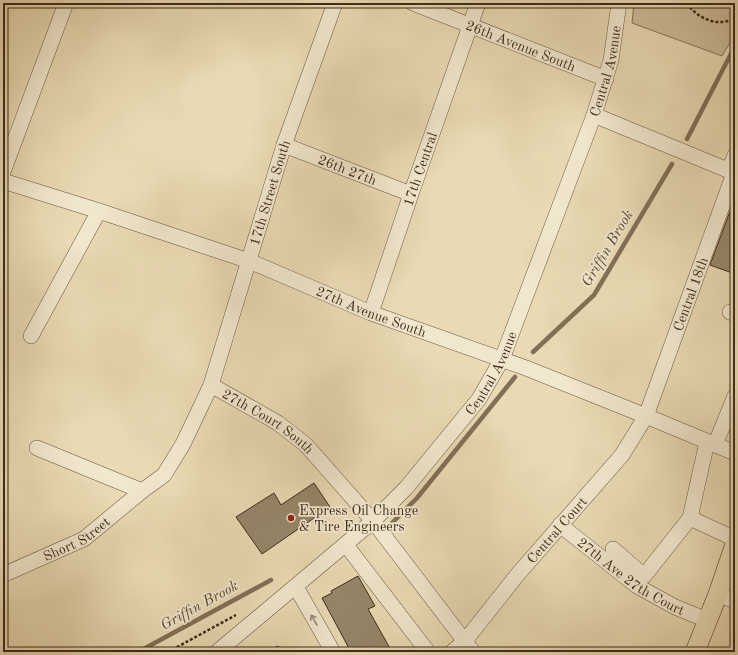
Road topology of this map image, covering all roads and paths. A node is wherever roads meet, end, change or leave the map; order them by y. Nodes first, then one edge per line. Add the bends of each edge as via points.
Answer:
1 (66, 3) edge
2 (335, 3) edge
3 (413, 3) edge
4 (478, 3) edge
5 (619, 3) edge
6 (687, 3) edge
7 (734, 18) edge
8 (471, 26) junction
9 (606, 79) junction
10 (594, 115) junction
11 (284, 145) junction
12 (735, 154) edge
13 (3, 172) edge
14 (733, 172) edge
15 (3, 181) edge
16 (411, 194) junction
17 (99, 211) junction
18 (249, 261) junction
19 (371, 312) junction
20 (31, 336) dead end
21 (502, 359) junction
22 (211, 385) junction
23 (735, 396) edge
24 (646, 416) junction
25 (711, 443) junction
26 (37, 448) dead end
27 (735, 453) edge
28 (142, 491) junction
29 (690, 518) junction
30 (373, 521) junction
31 (560, 525) junction
32 (346, 545) junction
33 (734, 548) edge
34 (613, 549) dead end
35 (3, 575) edge
36 (635, 576) junction
37 (296, 587) junction
38 (718, 594) junction
39 (735, 601) edge
40 (238, 613) dead end
41 (707, 620) junction
42 (469, 647) edge
43 (168, 652) edge
44 (217, 652) edge
45 (333, 652) edge
46 (428, 652) edge
47 (452, 652) edge
48 (695, 652) edge

1 - 13 street
2 - 11 street, 17th Street South
3 - 8 street, 26th Avenue South
4 - 8 street, 17th Central
5 - 9 street, Central Avenue
6 - 7 path via 701,17 725,22
8 - 9 street, 26th Avenue South
8 - 16 street, 17th Central
9 - 10 street, Central Avenue
10 - 14 street
10 - 21 street, Central Avenue
11 - 16 street, 26th 27th
11 - 18 street, 17th Street South
12 - 14 street, Central 18th
14 - 24 street, Central 18th
15 - 17 street, 27th Avenue South
16 - 19 street, 17th Central
17 - 18 street, 27th Avenue South
17 - 20 street
18 - 19 street, 27th Avenue South
18 - 22 street, 17th Street South
19 - 21 street, 27th Avenue South
21 - 24 street, 27th Avenue South
21 - 30 street, Central Avenue via 479,399 406,488
22 - 28 street, 27th Court South via 183,444 164,475
22 - 30 street, 27th Court South via 278,423 306,445
23 - 25 street
24 - 25 street, 27th Avenue South
24 - 31 street, Central Court via 622,455
25 - 27 street, 27th Avenue South
25 - 29 street
26 - 28 street
28 - 35 street, Short Street via 84,538
29 - 33 street
29 - 36 street via 644,576
30 - 32 street, Central Avenue
30 - 42 street, 27th Court South
31 - 36 street, 27th Ave 27th Court
31 - 42 street, Central Court via 518,574
32 - 37 street, Central Avenue
32 - 46 street
33 - 38 main road
34 - 36 street
36 - 41 street, 27th Ave 27th Court via 638,586 675,607
37 - 44 street, Central Avenue
45 -> 37 street
38 - 39 street
38 - 41 main road
40 - 43 path
41 - 48 main road
42 - 47 street, Central Court

